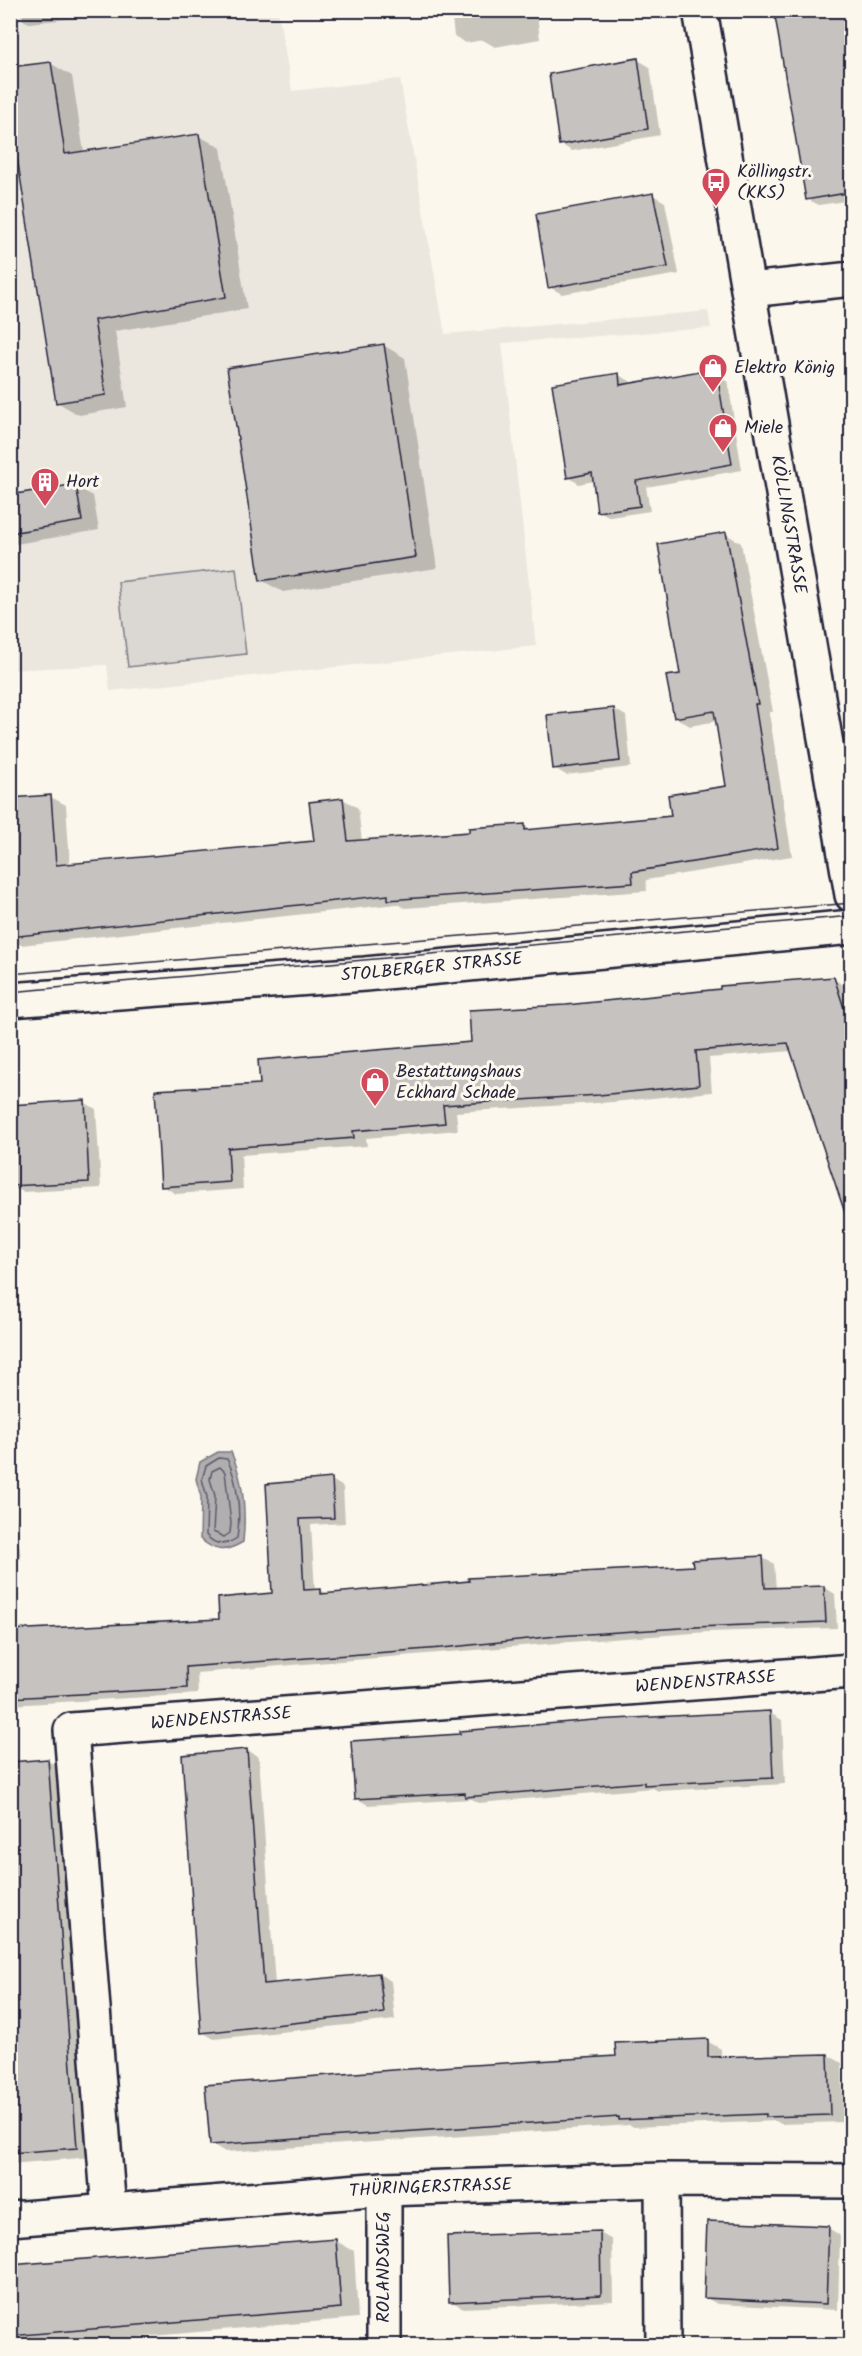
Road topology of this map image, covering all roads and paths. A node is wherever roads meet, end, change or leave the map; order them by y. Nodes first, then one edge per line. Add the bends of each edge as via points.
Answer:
1 (700, 10) edge
2 (852, 279) edge
3 (748, 290) junction
4 (852, 896) edge
5 (852, 927) edge
6 (10, 1000) edge
7 (852, 1671) edge
8 (662, 2180) junction
9 (852, 2181) edge
10 (384, 2189) junction
11 (109, 2211) junction
12 (10, 2219) edge
13 (384, 2346) edge
14 (663, 2346) edge

1 - 3 street, KÖLLINGSTRASSE
2 - 3 street
3 - 4 street, KÖLLINGSTRASSE
5 - 6 street, STOLBERGER STRASSE via 365,974
7 - 11 street, WENDENSTRASSE via 71,1730
8 - 9 street, THÜRINGERSTRASSE
8 - 10 street, THÜRINGERSTRASSE
8 - 14 street
10 - 11 street, THÜRINGERSTRASSE
10 - 13 street, ROLANDSWEG
11 - 12 street, THÜRINGERSTRASSE

